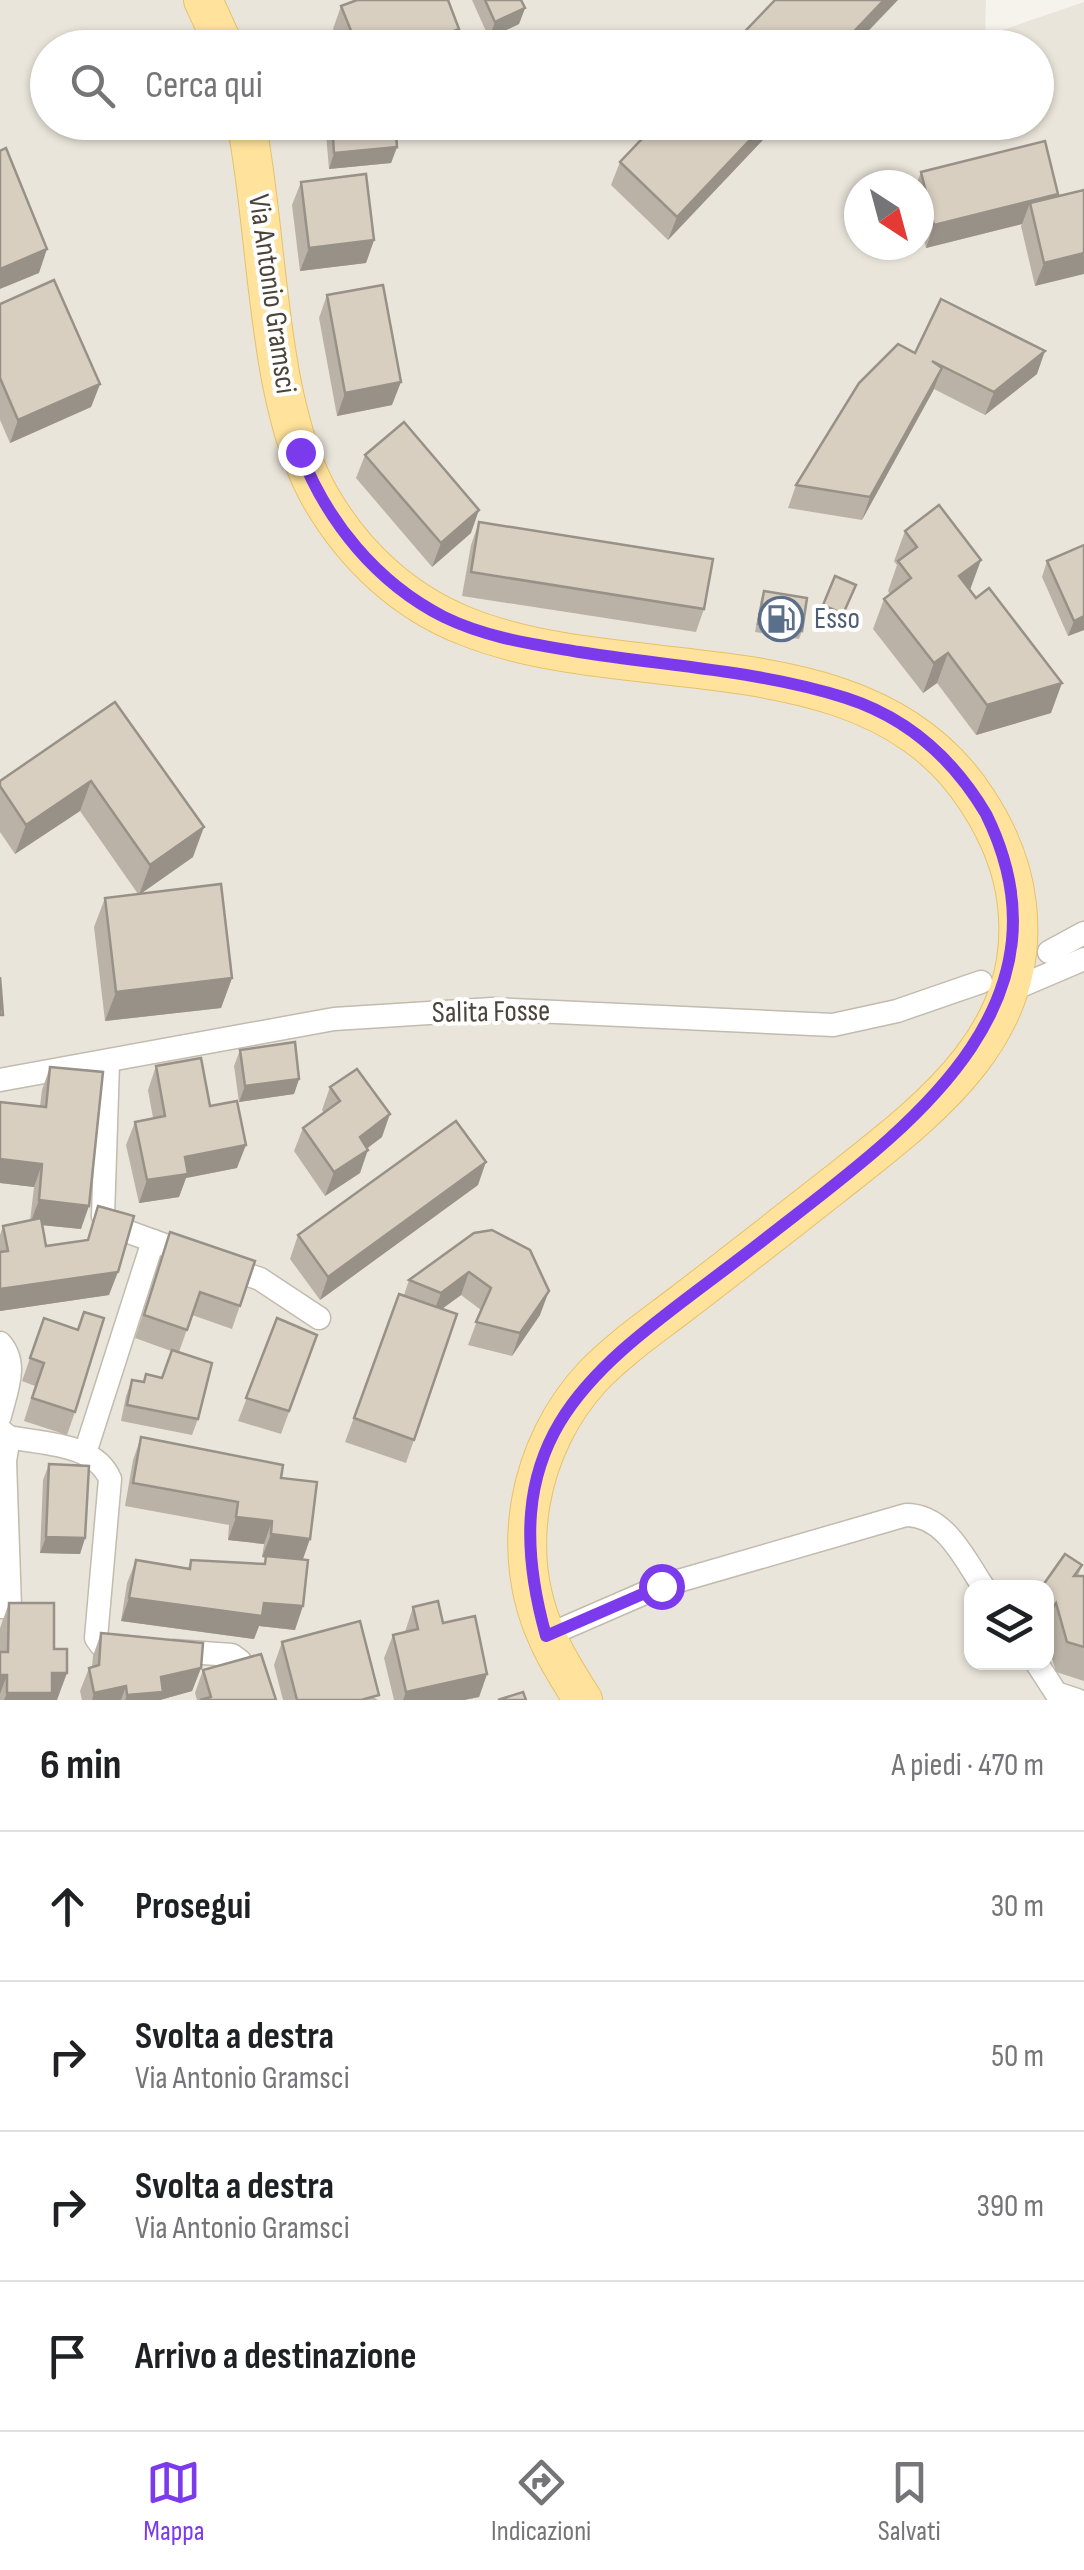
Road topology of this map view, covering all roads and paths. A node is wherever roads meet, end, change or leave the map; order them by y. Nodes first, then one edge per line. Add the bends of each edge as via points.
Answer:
1 (202, 0) edge
2 (216, 30) edge
3 (249, 140) edge
4 (1084, 933) edge
5 (1049, 952) dead end
6 (1084, 959) edge
7 (995, 986) junction
8 (108, 1064) junction
9 (0, 1080) edge
10 (153, 1241) junction
11 (319, 1318) dead end
12 (0, 1343) edge
13 (3, 1428) edge
14 (85, 1453) junction
15 (978, 1580) edge
16 (0, 1607) edge
17 (546, 1636) junction
18 (240, 1661) edge
19 (1041, 1670) edge
20 (583, 1700) edge
21 (1078, 1700) edge

1 - 2 main road
3 - 7 main road, Via Antonio Gramsci via 293,430 311,479 355,547 408,595 470,628 844,697 897,720 968,785 1003,849 1018,930
4 - 5 street
6 - 7 street, Salita Fosse
7 - 8 street, Salita Fosse via 833,1024 476,1010 292,1025
7 - 17 main road, Via Antonio Gramsci via 988,1040 933,1105 617,1354 568,1407 542,1456 528,1524 531,1581
8 - 9 street, Salita Fosse
8 - 10 street via 101,1211 111,1225
10 - 11 street via 260,1279
10 - 14 street
12 - 13 street via 11,1369
13 - 14 street
13 - 16 street via 10,1607
14 - 18 street via 97,1458 110,1480 96,1641
15 - 17 street via 936,1524 906,1515 661,1586
17 - 20 main road, Via Antonio Gramsci
19 - 21 street via 1056,1692

